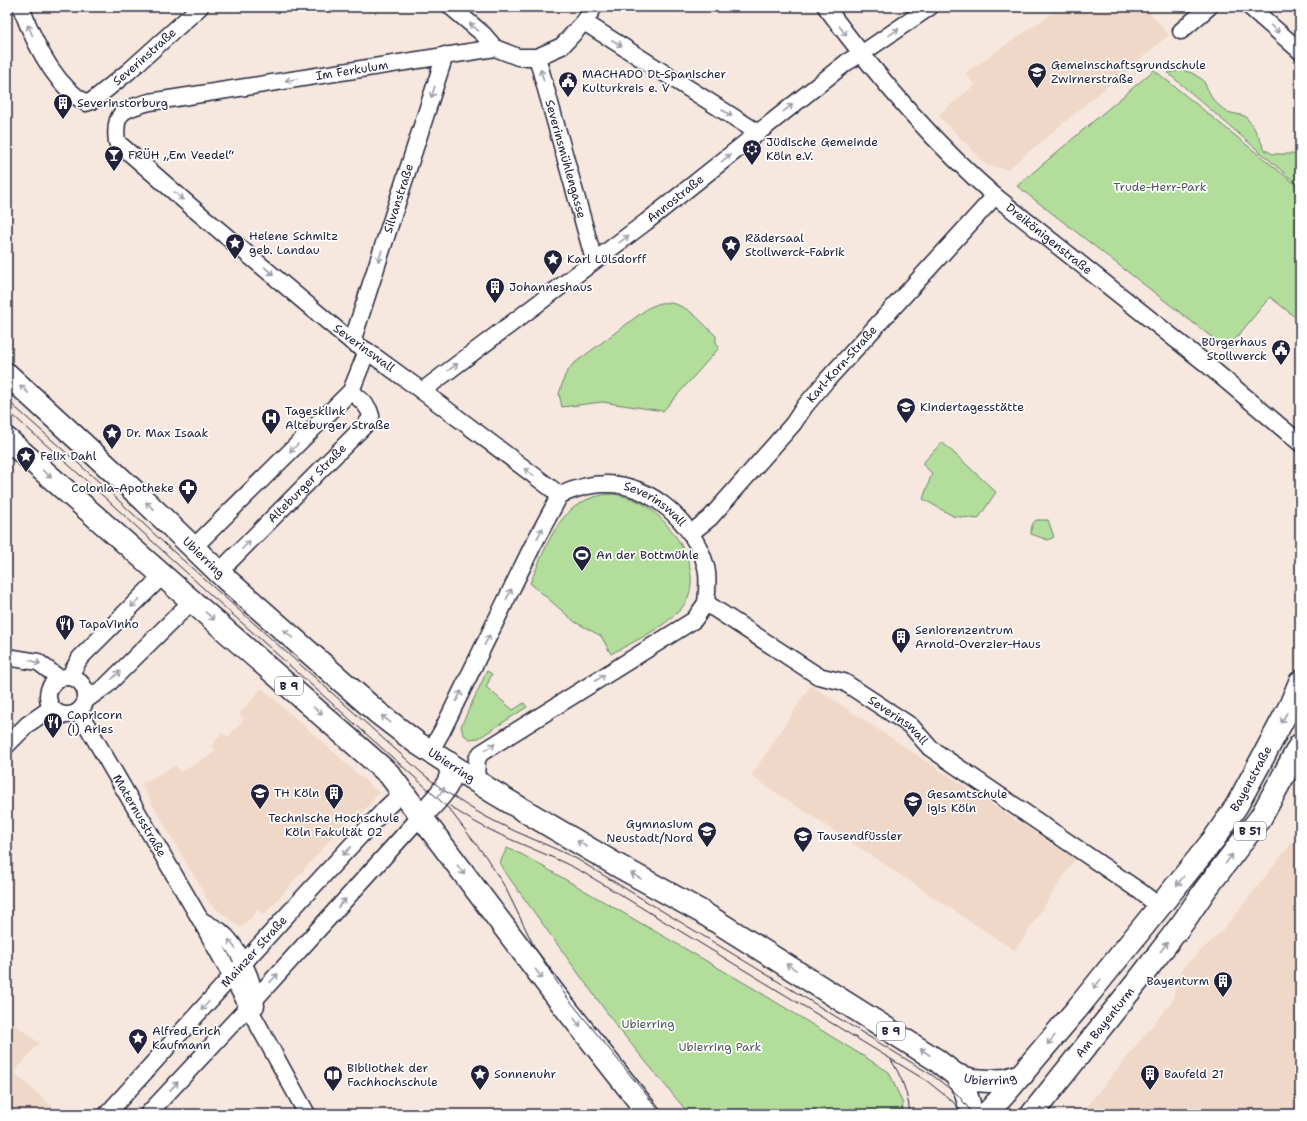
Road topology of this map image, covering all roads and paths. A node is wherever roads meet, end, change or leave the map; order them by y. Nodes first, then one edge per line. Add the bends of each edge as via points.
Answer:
1 (21, 7) edge
2 (200, 7) edge
3 (451, 7) edge
4 (594, 7) edge
5 (826, 7) edge
6 (930, 7) edge
7 (1209, 7) edge
8 (1250, 7) edge
9 (584, 22) junction
10 (1181, 31) dead end
11 (495, 48) junction
12 (1300, 51) edge
13 (861, 54) junction
14 (445, 55) junction
15 (537, 57) junction
16 (757, 132) junction
17 (117, 142) joint
18 (995, 196) junction
19 (594, 260) junction
20 (352, 342) junction
21 (367, 351) junction
22 (7, 374) edge
23 (351, 391) junction
24 (422, 391) junction
25 (7, 439) edge
26 (1300, 443) edge
27 (560, 495) junction
28 (691, 533) junction
29 (193, 548) junction
30 (219, 572) junction
31 (162, 575) junction
32 (192, 601) junction
33 (706, 604) junction
34 (7, 656) edge
35 (64, 677) junction
36 (1300, 682) edge
37 (83, 706) junction
38 (51, 708) junction
39 (7, 745) edge
40 (1300, 746) edge
41 (430, 752) junction
42 (449, 763) junction
43 (476, 780) junction
44 (403, 792) junction
45 (421, 816) junction
46 (1160, 907) junction
47 (200, 919) junction
48 (1117, 959) junction
49 (244, 964) junction
50 (232, 978) junction
51 (1141, 978) junction
52 (253, 1008) junction
53 (1023, 1074) junction
54 (956, 1075) junction
55 (1046, 1096) junction
56 (107, 1114) edge
57 (148, 1114) edge
58 (307, 1114) edge
59 (649, 1114) edge
60 (972, 1114) edge
61 (986, 1114) edge
62 (1032, 1114) edge

2 -> 1 street, Severinstraße via 129,71 86,103 62,82 51,67 27,25
11 -> 3 street
4 - 9 street, Im Ferkulum
5 -> 13 street, Dreikönigenstraße
13 -> 6 street, Annostraße
7 - 10 street
8 -> 12 street
9 - 15 street, Im Ferkulum via 562,46
9 -> 16 street
11 - 14 street, Im Ferkulum
11 - 15 street, Im Ferkulum via 518,57
16 -> 13 street, Annostraße
13 - 18 street, Dreikönigenstraße via 939,142
14 -> 17 street, Im Ferkulum via 150,102 126,110 120,115 115,129
14 -> 20 street, Silvanstraße
19 -> 15 street, Severinsmühlengasse
19 -> 16 street, Annostraße via 651,218
17 -> 20 street, Severinswall
18 - 26 street, Dreikönigenstraße via 1204,362
18 - 28 street, Karl-Korn-Straße via 826,381 793,424 710,518
24 -> 19 street, Annostraße
20 - 21 street, Severinswall
21 - 23 street
21 - 24 street, Severinswall
29 -> 22 main road, Ubierring / B 9
23 -> 29 street
30 -> 23 street, Alteburger Straße via 368,422 371,416 369,410
27 -> 24 street, Severinswall
25 -> 31 main road, B 9
27 - 28 street, Severinswall via 589,485 606,483 642,491 659,500
41 -> 27 street
28 - 33 street, Severinswall via 706,567
29 - 30 main road, Ubierring / B 9
41 -> 30 main road, Ubierring / B 9 via 378,713
31 - 32 main road, B 9
31 -> 35 street
37 -> 32 street
32 -> 44 main road, B 9 via 380,765
43 -> 33 street via 477,759 481,753 694,620
33 - 46 street, Severinswall via 818,676 844,682 910,726 930,748
34 -> 35 street via 38,662
35 - 37 street via 82,684 86,693
35 - 38 street via 49,688 47,695
36 -> 46 main road, Bayenstraße / B 51 via 1290,706 1237,804 1214,839
37 - 38 street via 71,715 64,716
37 - 47 street, Maternusstraße
38 - 39 street via 28,724
51 -> 40 main road, Am Bayenturm / B 51 via 1261,817
41 - 42 main road, Ubierring / B 9
42 - 43 main road, Ubierring / B 9
45 -> 42 main road via 450,778
54 -> 43 main road, Ubierring / B 9 via 923,1051 700,910 615,864
44 - 45 main road, B 9
44 -> 49 street, Mainzer Straße
52 -> 45 street
45 -> 59 main road, B 9 via 553,992
46 - 48 main road, B 51
49 -> 47 street, Maternusstraße via 234,945
47 - 50 street, Maternusstraße
48 - 51 main road via 1118,970 1124,977 1130,980
48 -> 53 main road, B 51
49 - 50 street, Mainzer Straße
49 - 52 street, Maternusstraße
50 - 52 street, Maternusstraße
50 -> 56 street, Mainzer Straße
51 - 55 main road, Am Bayenturm / B 51
57 -> 52 street
52 - 58 street, Maternusstraße
53 - 54 main road, Ubierring / B 9 via 1006,1080 989,1081 972,1080
53 - 55 main road via 1023,1085 1031,1097
53 - 61 main road, B 51
54 - 60 main road, Ubierring / B 9 via 965,1090
55 - 62 main road, Am Bayenturm / B 51

